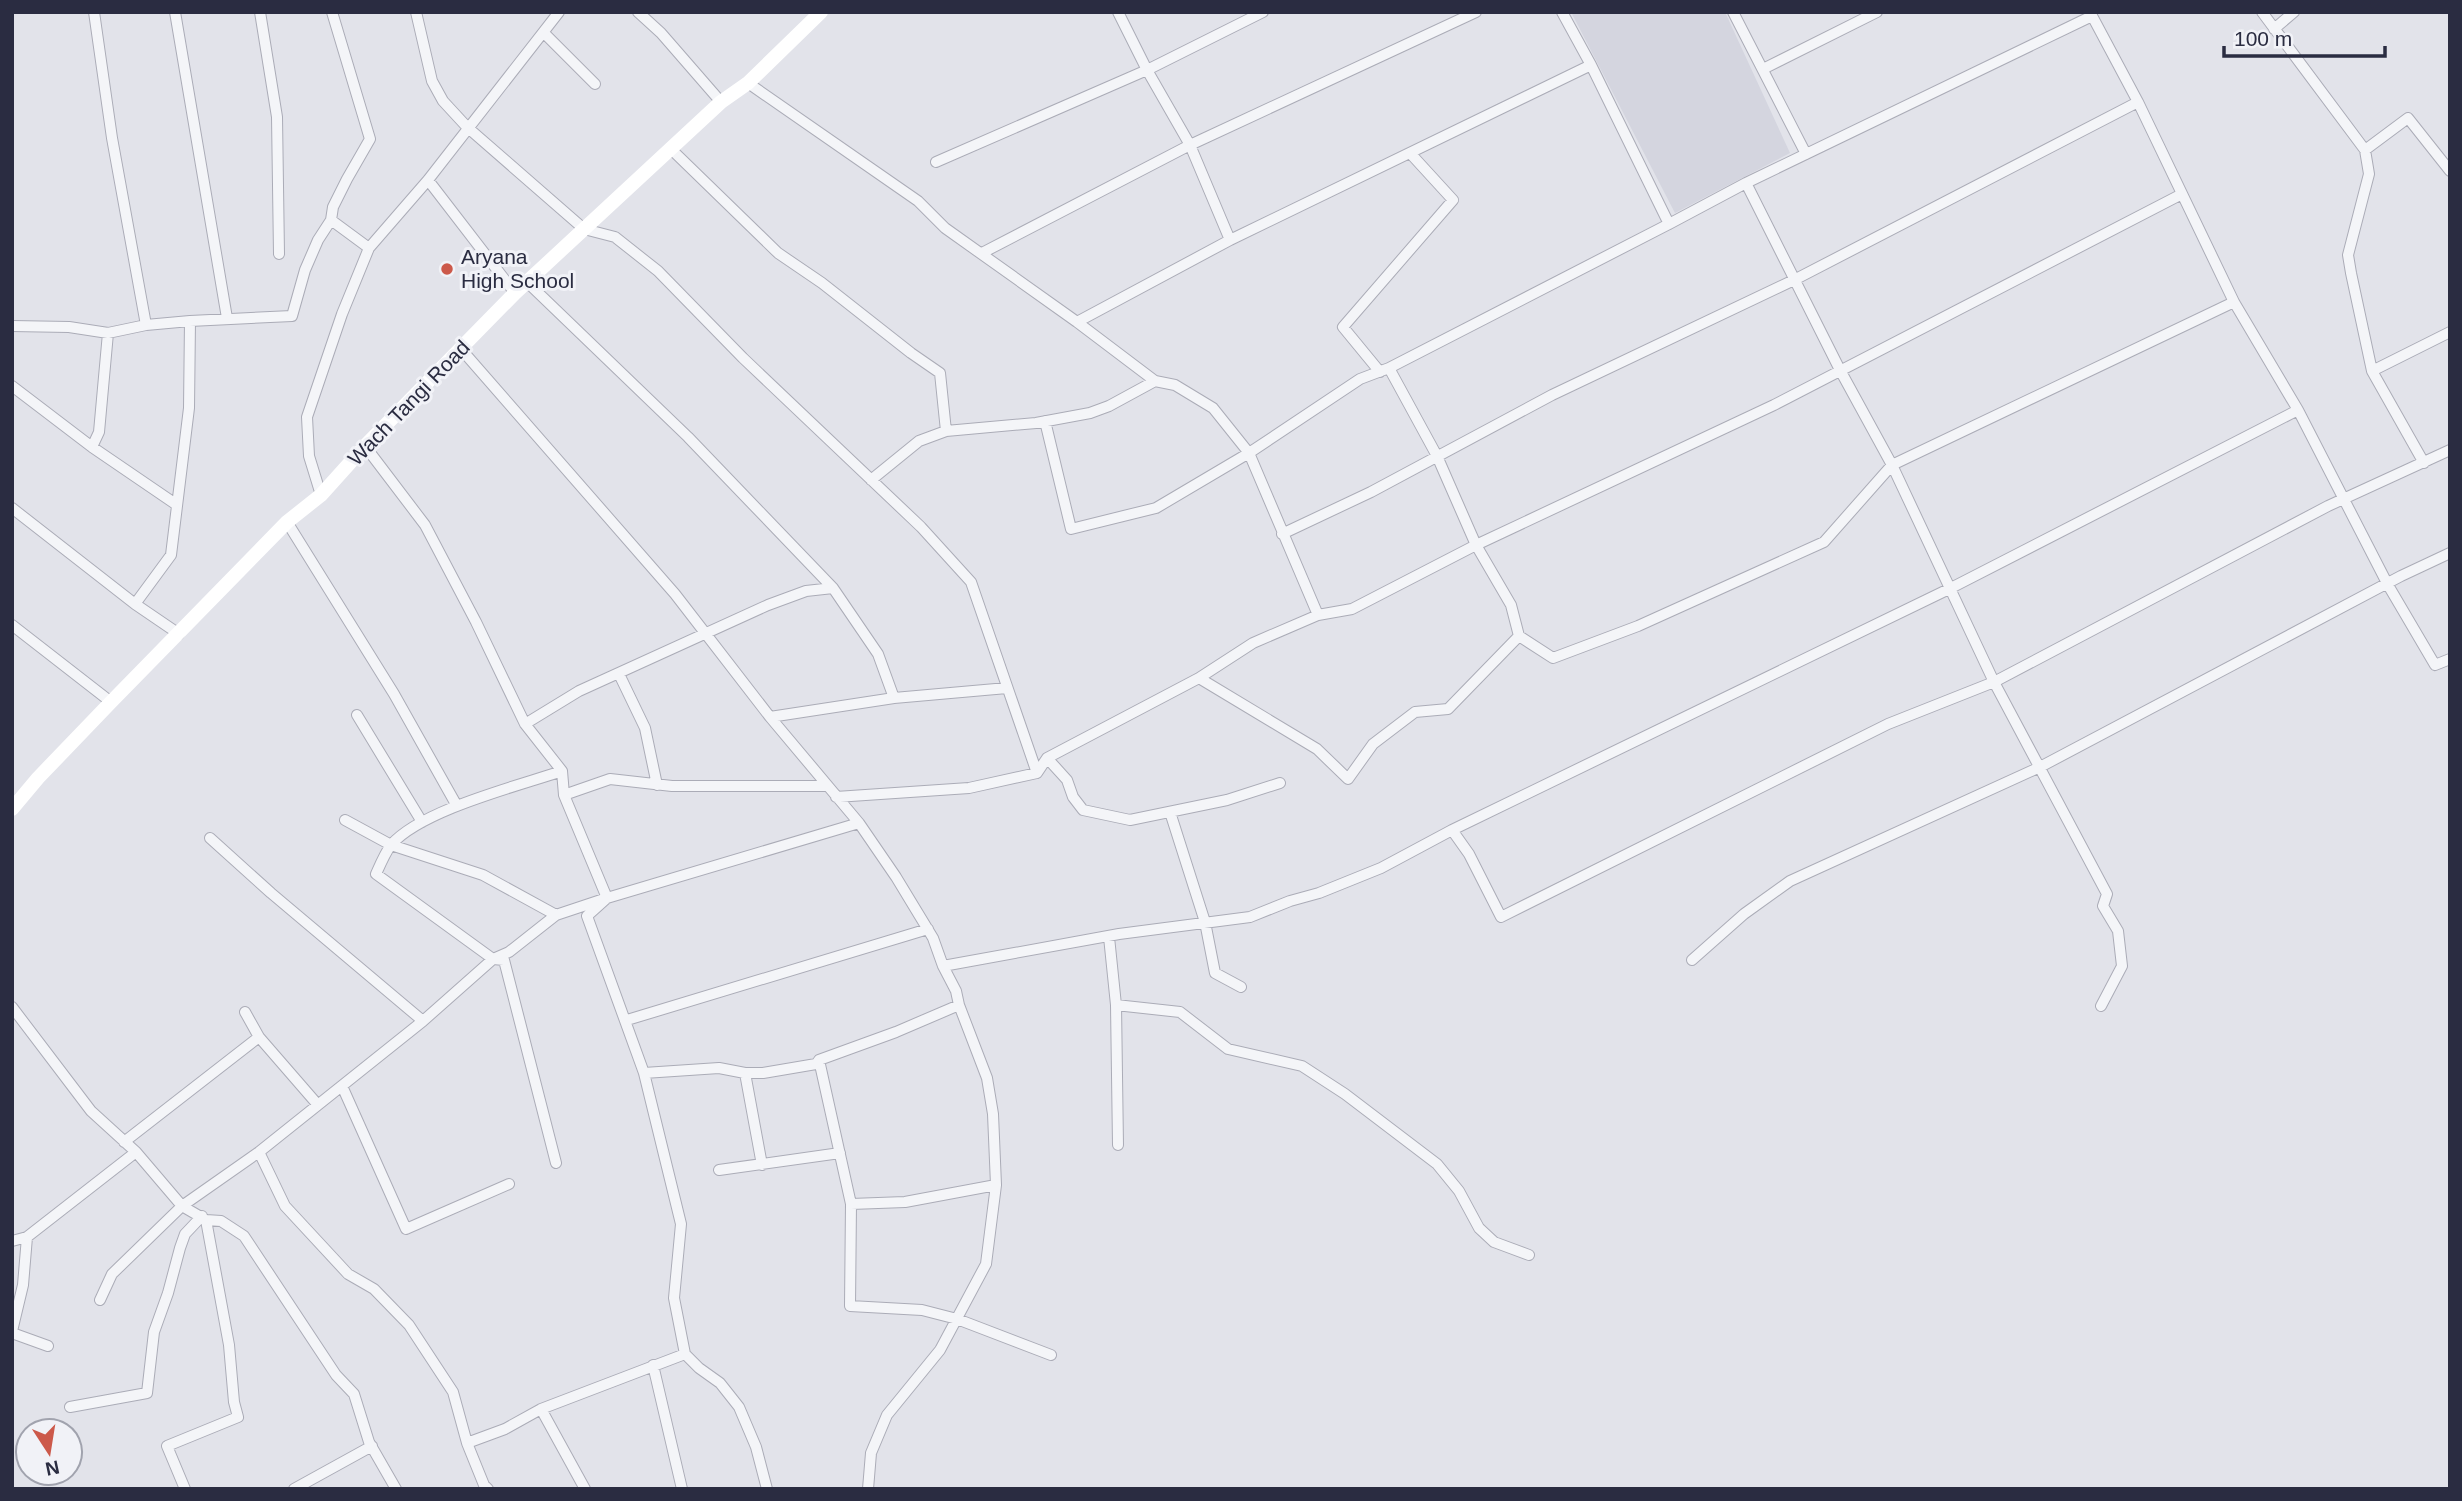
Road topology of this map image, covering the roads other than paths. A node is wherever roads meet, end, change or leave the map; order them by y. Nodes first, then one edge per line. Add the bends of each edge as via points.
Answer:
1 (94, 12) edge
2 (175, 12) edge
3 (260, 12) edge
4 (332, 12) edge
5 (416, 12) edge
6 (559, 12) edge
7 (638, 12) edge
8 (821, 12) edge
9 (1118, 12) edge
10 (1263, 12) edge
11 (1476, 12) edge
12 (1562, 12) edge
13 (1733, 12) edge
14 (1877, 12) edge
15 (2262, 12) edge
16 (2294, 12) edge
17 (2091, 14) edge
18 (2274, 29) junction
19 (544, 33) junction
20 (1591, 65) junction
21 (1763, 69) junction
22 (1147, 70) junction
23 (748, 83) junction
24 (594, 84) dead end
25 (2138, 102) junction
26 (721, 103) junction
27 (467, 127) junction
28 (1190, 145) junction
29 (671, 149) junction
30 (2365, 150) junction
31 (1410, 153) junction
32 (1807, 154) junction
33 (936, 162) dead end
34 (2450, 171) edge
35 (428, 180) junction
36 (1746, 183) junction
37 (2182, 194) junction
38 (331, 220) junction
39 (1669, 223) junction
40 (584, 229) junction
41 (1230, 240) junction
42 (369, 248) junction
43 (982, 253) junction
44 (278, 254) dead end
45 (1794, 280) junction
46 (528, 283) junction
47 (515, 293) junction
48 (2234, 302) junction
49 (227, 318) junction
50 (190, 321) junction
51 (1077, 322) junction
52 (146, 325) junction
53 (12, 326) edge
54 (2450, 332) edge
55 (108, 333) junction
56 (461, 349) junction
57 (1384, 370) junction
58 (1840, 370) junction
59 (2372, 371) junction
60 (1155, 381) junction
61 (12, 386) edge
62 (2298, 410) junction
63 (1045, 421) junction
64 (946, 431) junction
65 (365, 446) junction
66 (92, 447) junction
67 (2450, 450) edge
68 (1249, 453) junction
69 (1437, 456) junction
70 (2424, 463) junction
71 (1892, 465) junction
72 (871, 480) junction
73 (321, 495) junction
74 (2343, 500) junction
75 (177, 505) junction
76 (12, 508) edge
77 (287, 522) junction
78 (1282, 534) junction
79 (1476, 545) junction
80 (2450, 553) edge
81 (2388, 585) junction
82 (833, 588) junction
83 (1950, 589) junction
84 (135, 604) junction
85 (1318, 615) junction
86 (12, 625) edge
87 (179, 634) junction
88 (707, 634) junction
89 (1519, 636) junction
90 (2450, 659) edge
91 (620, 674) junction
92 (1199, 678) junction
93 (1994, 682) junction
94 (1007, 688) junction
95 (894, 698) junction
96 (110, 702) junction
97 (357, 715) dead end
98 (770, 717) junction
99 (525, 724) junction
100 (1047, 758) junction
101 (2040, 767) junction
102 (562, 771) junction
103 (1037, 774) junction
104 (1280, 783) dead end
105 (657, 785) junction
106 (828, 786) junction
107 (564, 794) junction
108 (836, 797) junction
109 (457, 806) junction
110 (12, 809) edge
111 (1170, 813) junction
112 (345, 820) dead end
113 (422, 822) junction
114 (859, 823) junction
115 (1452, 830) junction
116 (210, 838) dead end
117 (391, 845) junction
118 (607, 898) junction
119 (556, 915) junction
120 (1205, 922) junction
121 (928, 929) junction
122 (1109, 937) junction
123 (493, 959) junction
124 (1692, 960) dead end
125 (943, 966) junction
126 (1241, 987) dead end
127 (1116, 1005) junction
128 (959, 1006) junction
129 (2101, 1006) dead end
130 (12, 1007) edge
131 (244, 1012) dead end
132 (627, 1020) junction
133 (423, 1021) junction
134 (259, 1037) junction
135 (819, 1060) junction
136 (644, 1073) junction
137 (745, 1073) junction
138 (342, 1086) junction
139 (318, 1105) junction
140 (124, 1142) junction
141 (1118, 1145) dead end
142 (136, 1152) junction
143 (259, 1152) junction
144 (840, 1153) junction
145 (556, 1163) dead end
146 (762, 1165) junction
147 (719, 1170) dead end
148 (509, 1184) dead end
149 (996, 1185) junction
150 (851, 1204) junction
151 (182, 1206) junction
152 (204, 1218) junction
153 (27, 1237) junction
154 (12, 1241) edge
155 (1530, 1255) dead end
156 (100, 1300) dead end
157 (957, 1319) junction
158 (12, 1332) edge
159 (48, 1346) dead end
160 (685, 1354) junction
161 (1051, 1355) dead end
162 (653, 1365) junction
163 (70, 1407) dead end
164 (541, 1409) junction
165 (467, 1443) junction
166 (372, 1446) junction
167 (295, 1488) edge
168 (185, 1489) edge
169 (396, 1489) edge
170 (488, 1489) edge
171 (585, 1489) edge
172 (681, 1489) edge
173 (767, 1489) edge
174 (868, 1489) edge

1 - 52 street
2 - 49 street
3 - 44 street via 277,117
4 - 38 street via 370,139 333,207
5 - 27 street via 432,81
6 - 19 street
7 - 26 street
8 - 23 main road, Wach Tangi Road
9 - 22 street
10 - 22 street
11 - 28 street
12 - 20 street
13 - 21 street
14 - 21 street
15 - 18 street
16 - 18 street
17 - 25 street
17 - 32 street
18 - 30 street
19 - 24 street
19 - 27 street
20 - 31 street
20 - 39 street
21 - 32 street
22 - 28 street
22 - 33 street
23 - 26 main road, Wach Tangi Road
23 - 43 street via 918,201 945,228
25 - 37 street
25 - 45 street
26 - 29 main road, Wach Tangi Road
27 - 35 street
27 - 40 street
28 - 41 street
28 - 43 street
29 - 40 main road, Wach Tangi Road
29 - 64 street via 778,253 940,373
30 - 34 street via 2408,118
30 - 59 street via 2369,174 2348,255
31 - 41 street
31 - 57 street via 1453,200 1343,327
32 - 36 street
35 - 42 street
35 - 47 street
36 - 39 street
36 - 45 street
37 - 48 street
37 - 58 street
38 - 42 street
38 - 49 street via 304,270 292,316
39 - 57 street
40 - 46 main road, Wach Tangi Road
40 - 72 street via 615,237 658,271
41 - 51 street
42 - 73 street via 307,417 309,456
43 - 51 street
45 - 58 street
45 - 69 street via 1552,395
46 - 47 main road, Wach Tangi Road
46 - 82 street via 688,437
47 - 56 main road, Wach Tangi Road
48 - 62 street
48 - 71 street
49 - 50 street
50 - 52 street
50 - 75 street via 189,408
51 - 60 street
52 - 55 street
53 - 55 street
54 - 59 street
55 - 66 street via 99,432
56 - 65 main road, Wach Tangi Road
56 - 88 street
57 - 68 street via 1360,379
57 - 69 street
58 - 71 street
58 - 79 street
59 - 70 street
60 - 63 street via 1110,406
60 - 68 street via 1175,385 1213,408
61 - 66 street
62 - 74 street
62 - 83 street
63 - 64 street
63 - 68 street via 1071,529 1156,508
64 - 72 street via 919,441
65 - 73 main road, Wach Tangi Road
65 - 99 street via 425,525
66 - 75 street
67 - 70 street
68 - 78 street
69 - 78 street
69 - 79 street
70 - 74 street
71 - 83 street
71 - 89 street via 1824,542 1638,626 1553,658
72 - 94 street via 971,582
73 - 77 main road, Wach Tangi Road
74 - 81 street
74 - 93 street
75 - 84 street via 171,555
76 - 84 street
77 - 87 main road, Wach Tangi Road
77 - 109 street
78 - 85 street
79 - 85 street via 1352,610
79 - 89 street via 1511,605
80 - 81 street
81 - 90 street via 2435,665
81 - 101 street
82 - 88 street via 806,591
82 - 95 street via 878,654
83 - 93 street
83 - 115 street
84 - 87 street
85 - 92 street via 1253,643
86 - 96 street
87 - 96 main road, Wach Tangi Road
88 - 91 street
88 - 98 street
89 - 92 street via 1448,709 1415,712 1373,744 1348,779 1317,749
91 - 99 street via 579,691
91 - 105 street via 645,727
92 - 100 street
93 - 101 street
93 - 115 street via 1888,724 1501,917
94 - 95 street
94 - 103 street
95 - 98 street
96 - 110 main road, Wach Tangi Road
97 - 113 street
98 - 106 street
99 - 102 street
100 - 103 street
100 - 111 street via 1083,810 1130,820
101 - 124 street via 1790,881
101 - 129 street via 2107,894 2103,906 2118,931 2122,966
102 - 107 street
102 - 109 street
103 - 108 street via 969,788
104 - 111 street
105 - 106 street
105 - 107 street via 610,779
106 - 108 street
107 - 118 street
108 - 114 street
109 - 113 street
111 - 120 street
112 - 117 street
113 - 117 street
114 - 118 street
114 - 121 street
115 - 120 street via 1381,868 1319,893 1250,917
116 - 133 street
117 - 119 street via 482,875
117 - 123 street via 376,874
118 - 119 street
118 - 132 street via 587,916
119 - 123 street
120 - 122 street
120 - 126 street via 1215,973
121 - 125 street
121 - 132 street
122 - 125 street
122 - 127 street
123 - 133 street
123 - 145 street via 504,960 507,969
125 - 128 street
127 - 141 street
127 - 155 street via 1180,1012 1228,1049 1302,1066 1437,1164 1459,1191 1479,1228 1494,1242
128 - 135 street
128 - 149 street via 987,1078
130 - 140 street via 91,1111
131 - 134 street
132 - 136 street
133 - 138 street
134 - 139 street
134 - 140 street
135 - 137 street via 805,1067
135 - 144 street
136 - 137 street via 719,1068
136 - 160 street via 681,1224 674,1297
137 - 146 street
138 - 139 street
138 - 148 street via 406,1229
139 - 143 street
140 - 142 street
142 - 151 street
142 - 153 street
143 - 151 street
143 - 165 street via 285,1206 348,1274 374,1289 409,1325 453,1392
144 - 146 street
144 - 150 street
146 - 147 street
149 - 150 street via 905,1202
149 - 157 street via 986,1264
150 - 157 street via 850,1306 922,1310
151 - 152 street
151 - 156 street via 112,1274
152 - 163 street via 185,1234 180,1248 154,1332 147,1393
152 - 166 street via 221,1221 244,1236 335,1375 354,1394
152 - 168 street via 238,1417 167,1446
153 - 154 street
153 - 158 street via 23,1285
157 - 161 street
157 - 174 street via 940,1350 887,1415 871,1453
158 - 159 street
160 - 162 street
160 - 173 street via 739,1406
162 - 164 street
162 - 172 street
164 - 165 street
164 - 171 street
165 - 170 street
166 - 167 street
166 - 169 street

